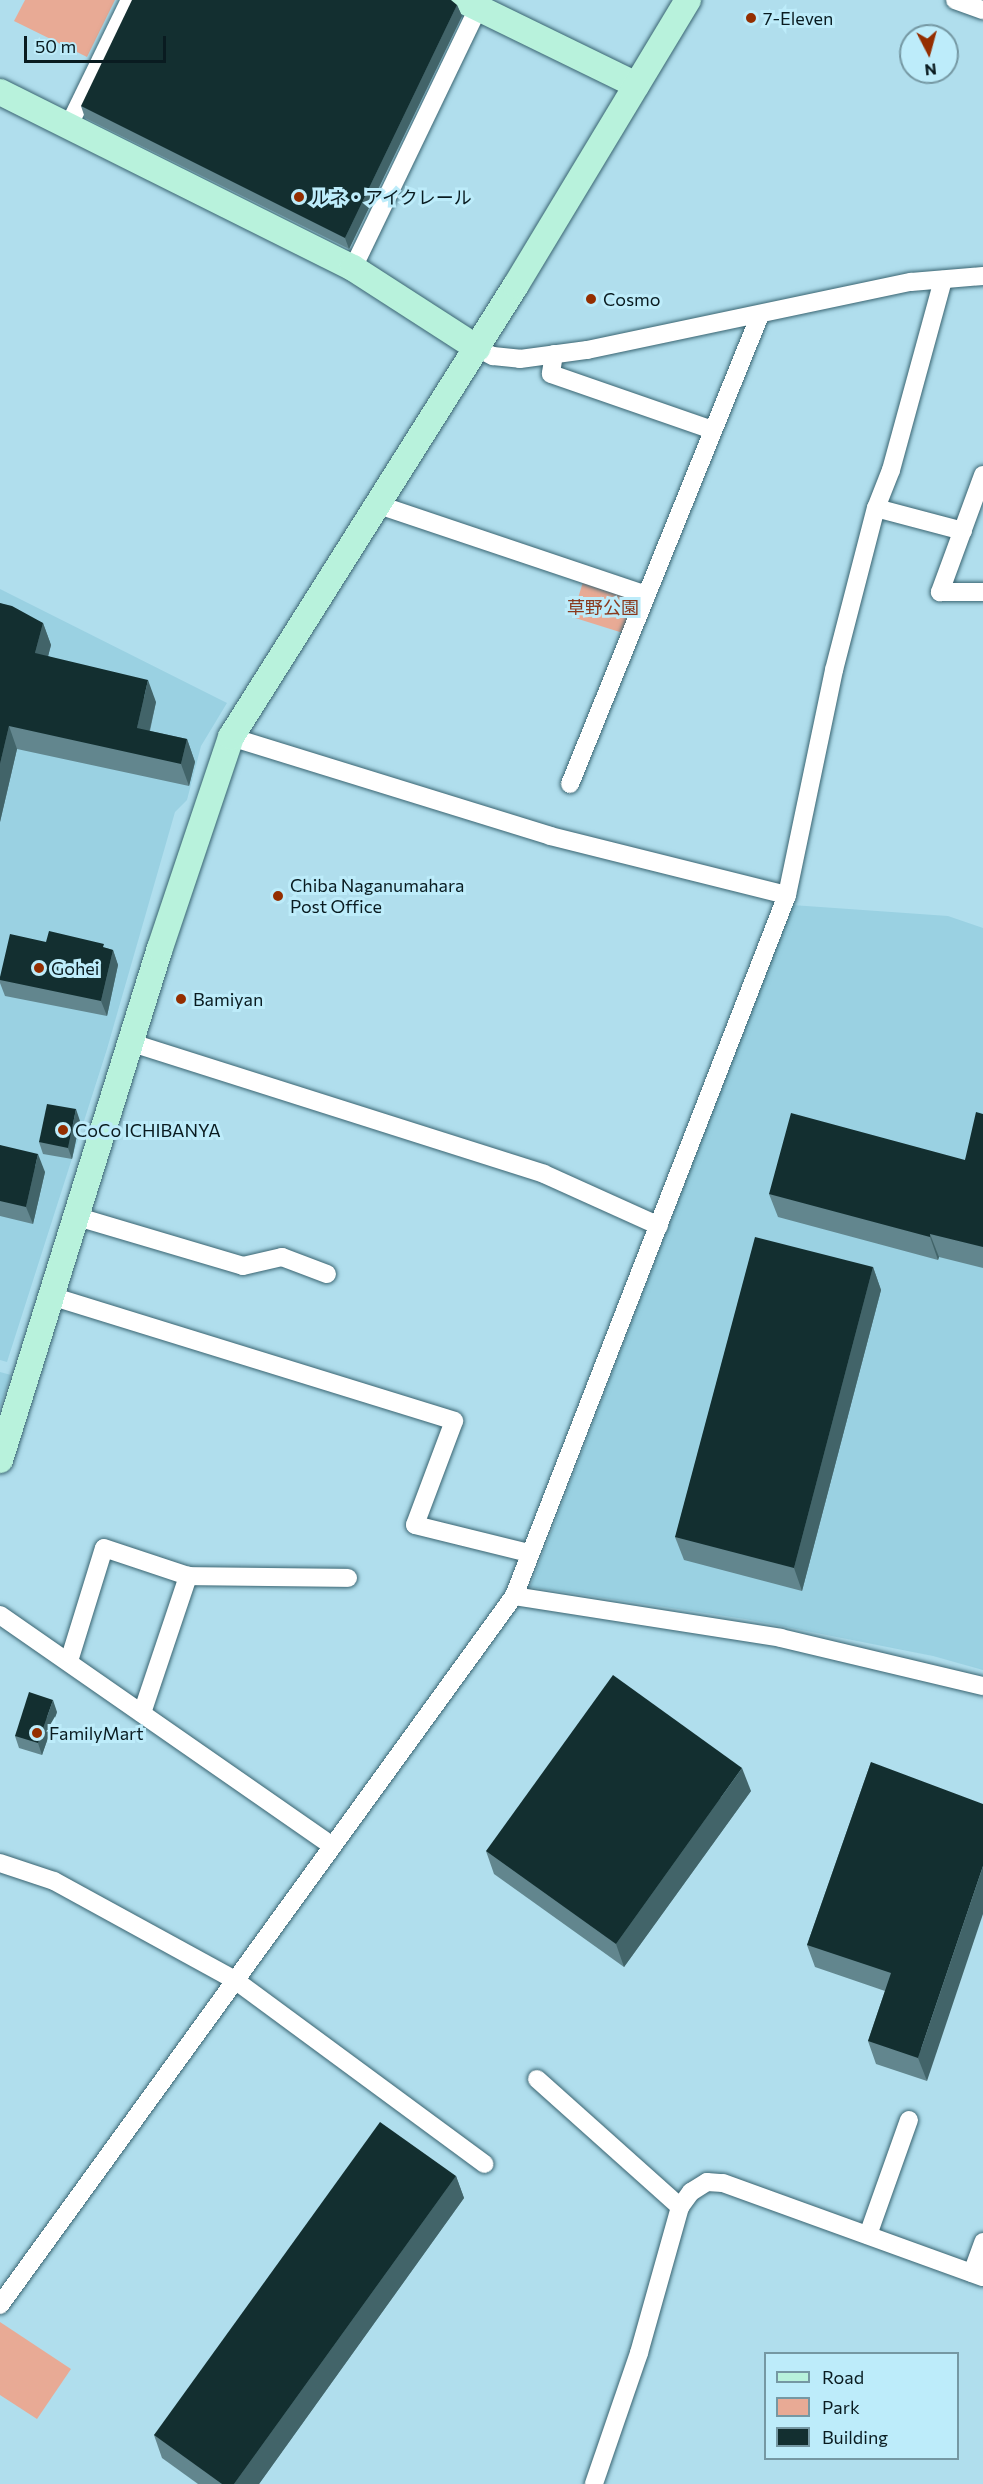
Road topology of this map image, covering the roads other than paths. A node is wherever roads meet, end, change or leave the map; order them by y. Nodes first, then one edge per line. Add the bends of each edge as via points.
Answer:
1 (130, 0) edge
2 (688, 0) edge
3 (955, 0) edge
4 (474, 3) edge
5 (983, 10) edge
6 (636, 85) junction
7 (0, 92) edge
8 (68, 127) junction
9 (353, 268) junction
10 (983, 276) edge
11 (943, 280) junction
12 (760, 315) junction
13 (477, 348) junction
14 (554, 354) junction
15 (713, 430) junction
16 (983, 475) edge
17 (379, 505) junction
18 (876, 508) junction
19 (963, 531) junction
20 (983, 592) edge
21 (646, 595) junction
22 (231, 737) junction
23 (570, 784) dead end
24 (787, 895) junction
25 (132, 1043) junction
26 (78, 1216) junction
27 (659, 1226) junction
28 (327, 1274) dead end
29 (51, 1296) junction
30 (0, 1460) edge
31 (529, 1553) junction
32 (188, 1576) junction
33 (348, 1578) dead end
34 (514, 1596) junction
35 (0, 1615) edge
36 (69, 1661) junction
37 (983, 1686) edge
38 (142, 1713) junction
39 (331, 1845) junction
40 (0, 1863) edge
41 (235, 1980) junction
42 (537, 2079) dead end
43 (909, 2120) dead end
44 (485, 2164) dead end
45 (681, 2207) junction
46 (867, 2235) junction
47 (983, 2242) edge
48 (977, 2275) edge
49 (0, 2305) edge
50 (594, 2484) edge

1 - 8 street
2 - 6 street
3 - 5 street
4 - 6 street
4 - 9 street
6 - 13 street
7 - 8 street
8 - 9 street
9 - 13 street
10 - 11 street
11 - 12 street via 911,282
11 - 18 street via 891,470
12 - 14 street
12 - 15 street
13 - 14 street via 493,356 520,359
13 - 17 street
14 - 15 street via 551,374
15 - 21 street
16 - 19 street
17 - 21 street
17 - 22 street
18 - 19 street
18 - 24 street via 834,670
19 - 20 street via 940,592
21 - 23 street
22 - 24 street via 550,836
22 - 25 street via 217,769
24 - 27 street via 716,1068
25 - 26 street
25 - 27 street via 544,1174
26 - 28 street via 243,1266 282,1257
26 - 29 street
27 - 31 street
29 - 30 street
29 - 31 street via 454,1420 415,1525
31 - 34 street
32 - 33 street
32 - 36 street via 105,1548
32 - 38 street
34 - 37 street via 781,1638
34 - 39 street
35 - 36 street
36 - 38 street
38 - 39 street
39 - 41 street
40 - 41 street via 54,1881
41 - 44 street
41 - 49 street
42 - 45 street
43 - 46 street
45 - 46 street via 691,2192 707,2182 723,2183
45 - 50 street via 639,2353
46 - 48 street
47 - 48 street

